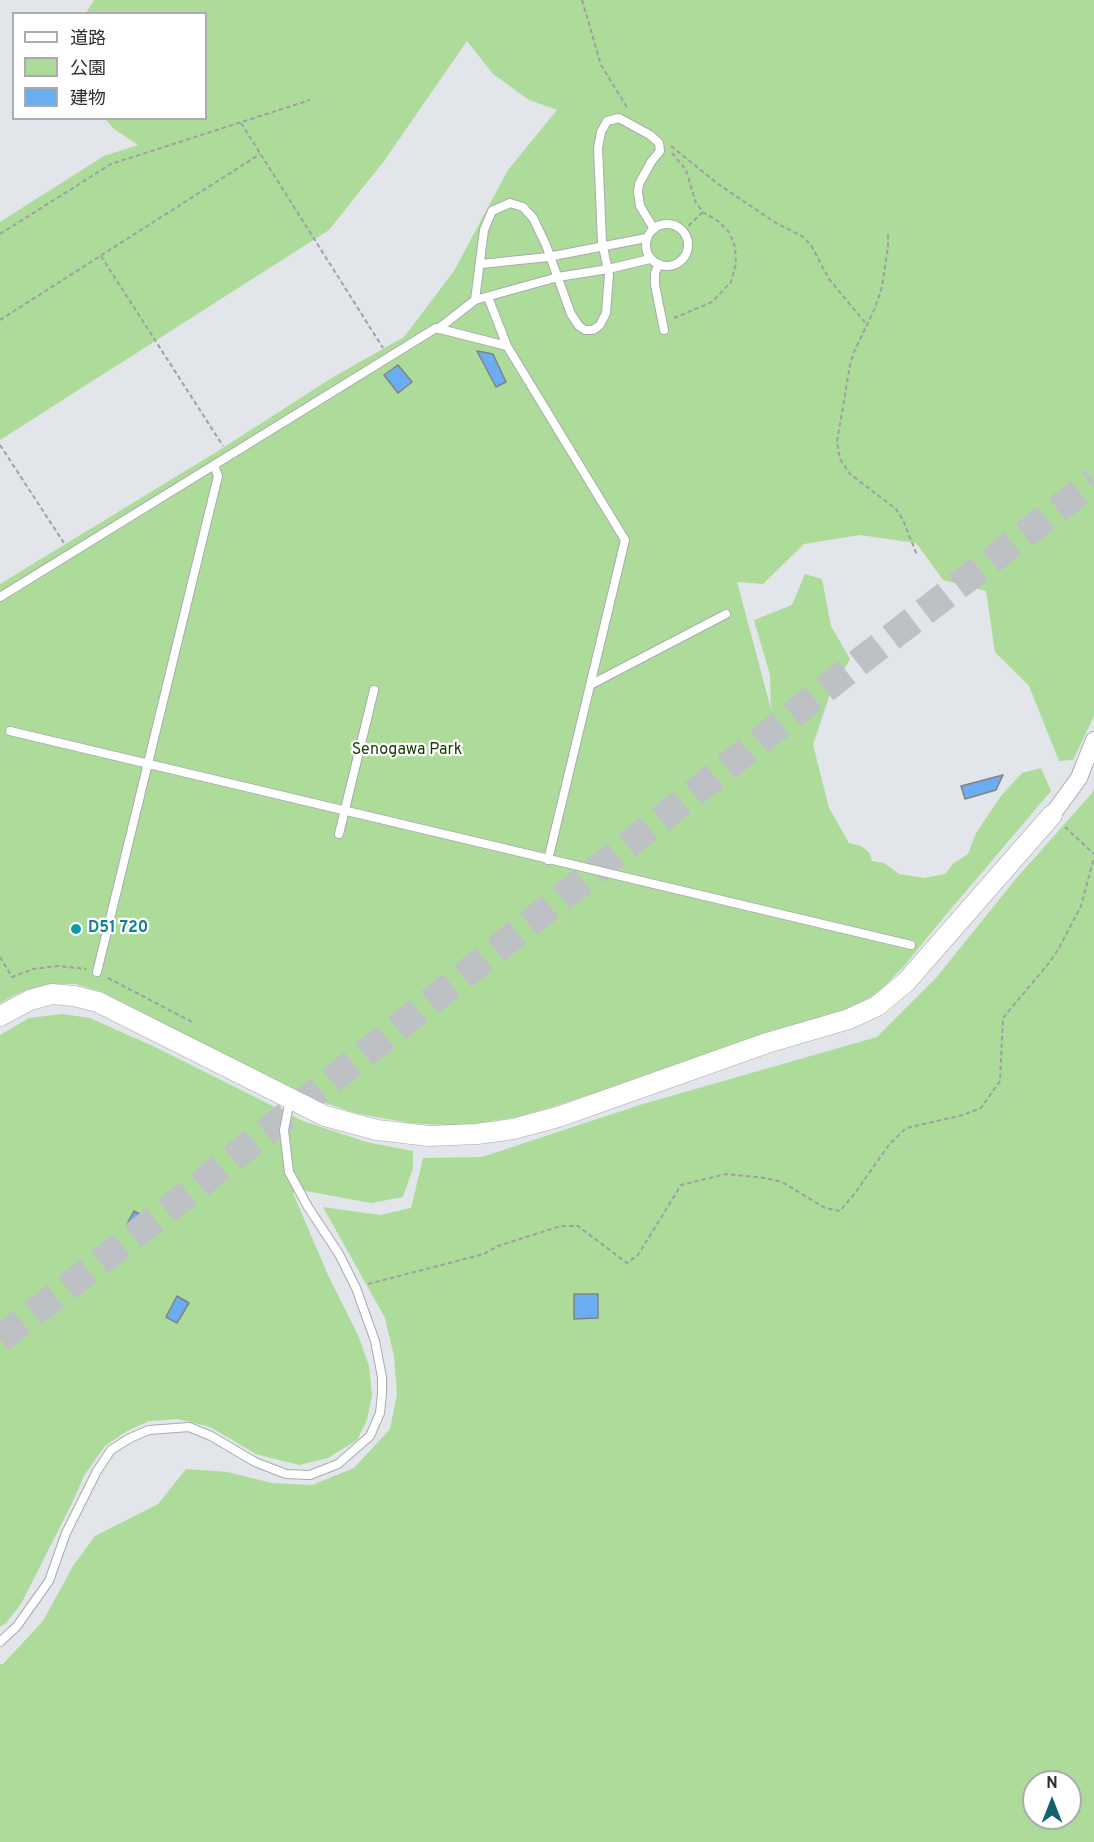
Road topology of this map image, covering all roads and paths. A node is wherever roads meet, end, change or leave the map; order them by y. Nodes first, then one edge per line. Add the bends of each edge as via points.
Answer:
1 (582, 0) edge
2 (310, 100) dead end
3 (632, 113) dead end
4 (241, 123) junction
5 (660, 142) junction
6 (260, 154) junction
7 (703, 212) junction
8 (654, 229) junction
9 (683, 231) junction
10 (0, 234) edge
11 (888, 235) dead end
12 (646, 238) junction
13 (603, 247) junction
14 (101, 256) junction
15 (548, 257) junction
16 (650, 259) junction
17 (481, 264) junction
18 (659, 264) junction
19 (608, 269) junction
20 (558, 277) junction
21 (488, 297) junction
22 (475, 300) junction
23 (0, 320) edge
24 (867, 325) junction
25 (663, 326) joint
26 (438, 329) junction
27 (507, 346) junction
28 (389, 357) junction
29 (0, 445) edge
30 (229, 456) junction
31 (214, 465) junction
32 (71, 553) junction
33 (917, 555) dead end
34 (0, 597) edge
35 (726, 614) dead end
36 (590, 686) junction
37 (374, 690) dead end
38 (10, 731) dead end
39 (1094, 740) edge
40 (149, 765) junction
41 (345, 812) junction
42 (1052, 815) junction
43 (339, 834) dead end
44 (1094, 855) edge
45 (548, 860) junction
46 (911, 945) dead end
47 (97, 972) dead end
48 (0, 1016) edge
49 (290, 1100) junction
50 (356, 1288) junction
51 (0, 1642) edge

1 - 3 path via 601,65
2 - 4 path
4 - 6 path
4 - 10 path via 111,164
5 - 7 path via 686,170 696,203
5 - 8 lane via 660,150 638,192 640,206
5 - 13 lane via 619,118 607,121 601,132 598,148
5 - 24 path via 776,223 802,236 829,279
6 - 14 path
6 - 28 path
7 - 9 path
7 - 25 path via 729,232 735,247 731,282 712,302
8 - 9 lane via 668,225
8 - 12 lane
9 - 18 lane via 688,253 676,264
11 - 24 path via 882,286
12 - 13 lane
12 - 16 lane
13 - 15 lane
13 - 19 lane
14 - 23 path
14 - 30 path
15 - 17 lane
15 - 17 lane via 533,218 523,207 510,203 492,211 484,230
15 - 20 lane
16 - 18 lane
16 - 19 lane
17 - 22 lane
18 - 25 lane via 655,285
19 - 20 lane
19 - 20 lane via 606,313 593,330 579,326 571,314
20 - 21 lane
21 - 22 lane
21 - 27 lane
22 - 26 lane
24 - 33 path via 850,365 838,429 840,459 850,474 896,509
26 - 27 lane
26 - 28 lane
27 - 36 lane via 625,540
28 - 30 lane
29 - 32 path
30 - 31 lane
31 - 32 lane
31 - 40 lane via 218,476
32 - 34 lane
35 - 36 lane
36 - 45 lane
37 - 41 lane
38 - 40 lane
39 - 42 street via 1078,778
40 - 41 lane
40 - 47 lane
41 - 43 lane
41 - 45 lane
42 - 44 path
42 - 49 street via 906,982 877,1006 849,1019 513,1129 429,1136 377,1130 325,1116
44 - 50 path via 1081,906 1059,948 1003,1018 1000,1081 981,1108 906,1128 840,1211 825,1208 782,1182 726,1174 681,1185 638,1255 627,1263 578,1226 561,1226 484,1254
45 - 46 lane
48 - 49 street via 30,1000 52,994 98,1002
49 - 50 lane via 284,1130 289,1172
50 - 51 lane via 375,1341 382,1377 380,1413 370,1436 338,1464 310,1475 286,1474 255,1462 189,1427 149,1430 130,1438 111,1450 66,1533 48,1581 22,1619

